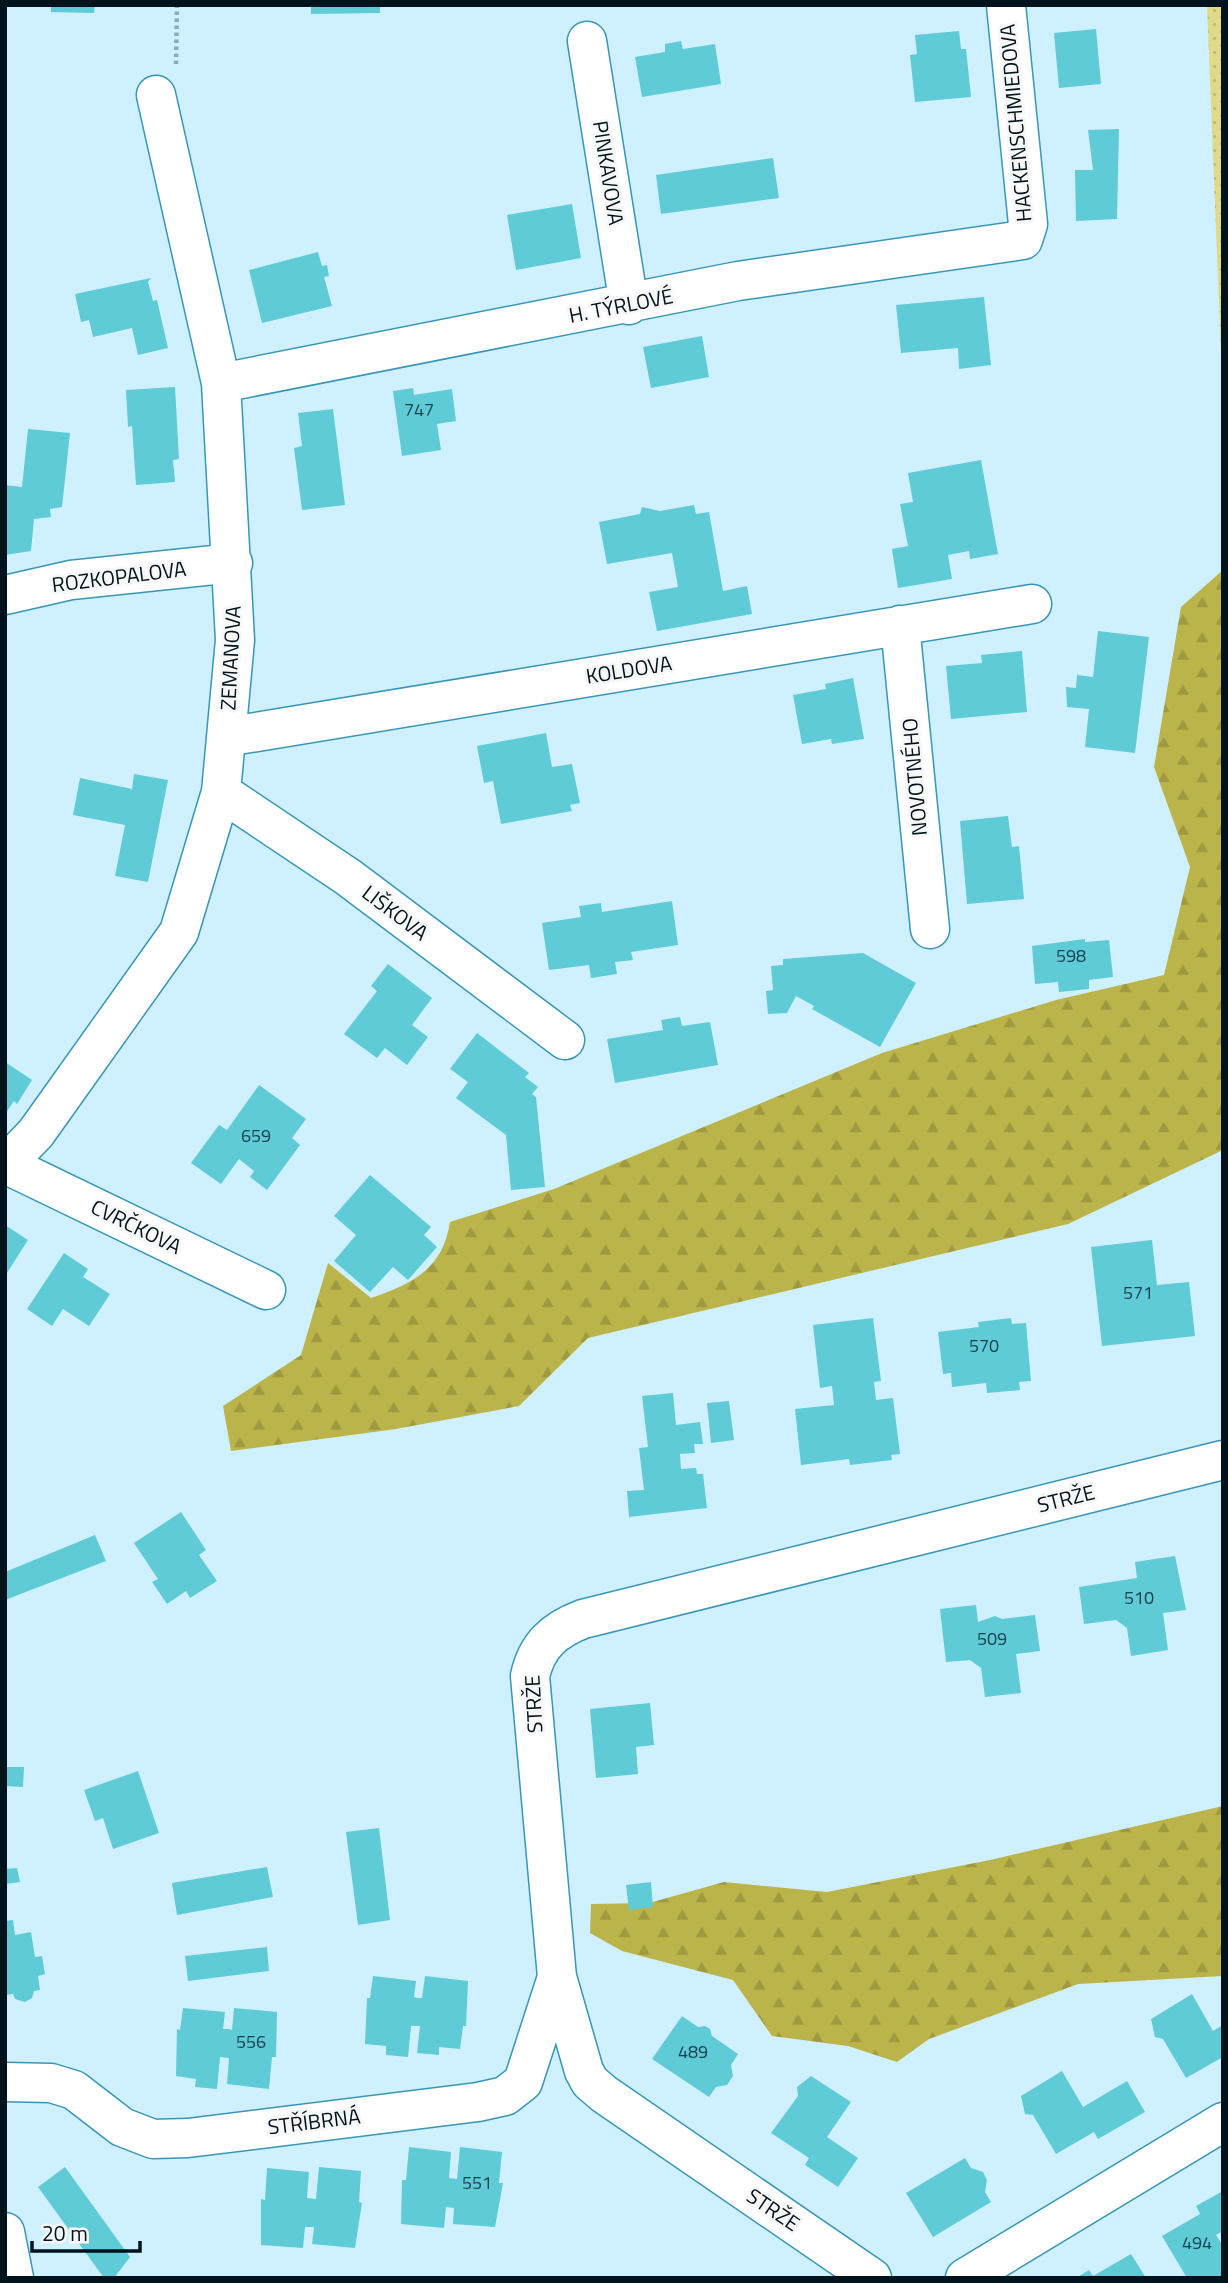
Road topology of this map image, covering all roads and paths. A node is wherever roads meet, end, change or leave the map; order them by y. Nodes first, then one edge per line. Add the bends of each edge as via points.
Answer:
1 (177, 5) edge
2 (1006, 5) edge
3 (587, 41) dead end
4 (157, 99) joint
5 (1023, 240) joint
6 (629, 305) junction
7 (221, 383) junction
8 (233, 563) junction
9 (5, 595) edge
10 (1032, 604) dead end
11 (900, 625) junction
12 (226, 737) junction
13 (221, 792) junction
14 (930, 929) dead end
15 (565, 1040) dead end
16 (6, 1164) edge
17 (266, 1290) dead end
18 (1223, 1460) edge
19 (557, 1977) junction
20 (5, 2081) edge
21 (1223, 2122) edge
22 (5, 2232) edge
23 (14, 2278) edge
24 (872, 2278) edge
25 (965, 2278) edge

1 - 4 path via 176,83
2 - 5 street, HACKENSCHMIEDOVA via 1028,224
3 - 6 street, PINKAVOVA
4 - 7 street, ZEMANOVA
5 - 6 street, H. TÝRLOVÉ via 738,281
6 - 7 street, H. TÝRLOVÉ
7 - 8 street, ZEMANOVA
8 - 9 street, ROZKOPALOVA via 71,580
8 - 12 street, ZEMANOVA via 235,640
10 - 11 street, KOLDOVA
11 - 12 street, KOLDOVA
11 - 14 street, NOVOTNÉHO
12 - 13 street, ZEMANOVA
13 - 15 street, LIŠKOVA via 348,877
13 - 16 street, ZEMANOVA via 179,932 36,1133
16 - 17 street, CVRČKOVA
18 - 19 street, STRŽE via 560,1627 534,1656 530,1676
19 - 20 street, STŘÍBRNÁ via 523,2082 505,2096 478,2102 188,2138 153,2138 122,2127 74,2090 51,2083
19 - 24 street, STRŽE via 590,2082
21 - 25 street
22 - 23 street

